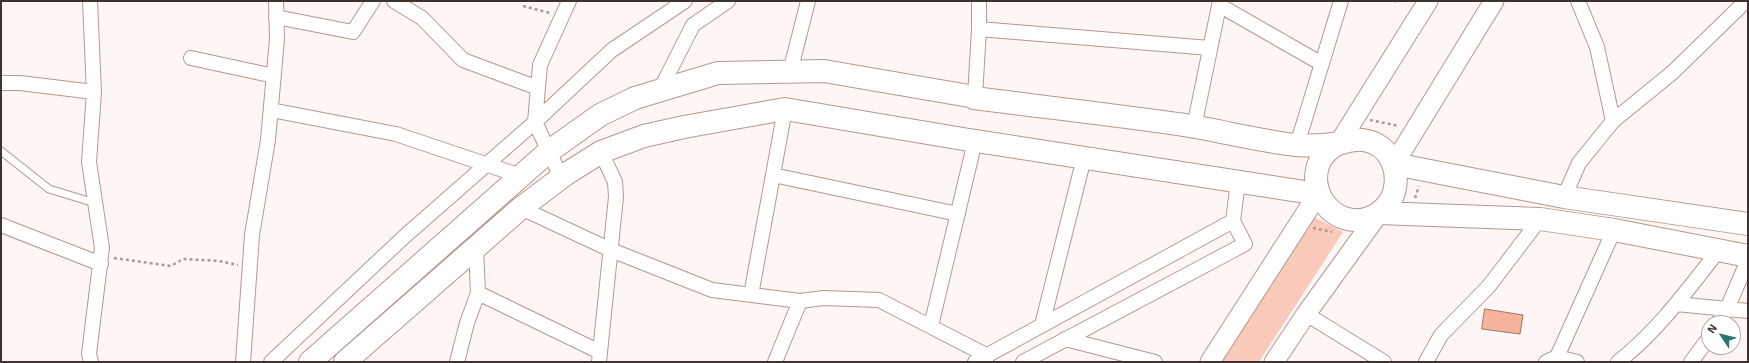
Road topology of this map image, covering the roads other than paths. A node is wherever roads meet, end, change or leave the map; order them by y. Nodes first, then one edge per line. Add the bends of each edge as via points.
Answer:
1 (90, 1) edge
2 (276, 1) edge
3 (373, 1) edge
4 (394, 1) edge
5 (569, 1) edge
6 (685, 1) edge
7 (728, 1) edge
8 (808, 1) edge
9 (979, 1) edge
10 (1341, 1) edge
11 (1428, 1) edge
12 (1494, 1) edge
13 (1578, 1) edge
14 (1746, 1) edge
15 (1219, 3) edge
16 (1732, 7) edge
17 (276, 17) junction
18 (979, 29) junction
19 (1210, 48) junction
20 (191, 58) dead end
21 (1322, 64) junction
22 (790, 72) junction
23 (274, 76) junction
24 (1, 83) edge
25 (538, 88) junction
26 (660, 90) junction
27 (94, 92) junction
28 (975, 97) junction
29 (785, 109) junction
30 (271, 110) junction
31 (1613, 121) junction
32 (535, 122) junction
33 (1194, 127) junction
34 (975, 141) junction
35 (1339, 143) junction
36 (1297, 145) junction
37 (1, 151) edge
38 (548, 152) junction
39 (601, 152) junction
40 (1084, 158) junction
41 (1394, 164) junction
42 (488, 165) junction
43 (773, 175) junction
44 (521, 176) junction
45 (561, 178) junction
46 (1238, 182) junction
47 (1318, 194) junction
48 (1564, 197) junction
49 (95, 203) junction
50 (521, 208) junction
51 (1379, 213) junction
52 (958, 214) junction
53 (1540, 219) junction
54 (1233, 221) junction
55 (1748, 224) edge
56 (2, 227) edge
57 (1614, 230) junction
58 (476, 247) junction
59 (611, 250) junction
60 (1719, 250) junction
61 (1748, 256) edge
62 (1748, 260) edge
63 (101, 261) junction
64 (478, 293) junction
65 (752, 295) junction
66 (800, 301) junction
67 (1676, 304) junction
68 (1727, 309) junction
69 (1748, 311) edge
70 (1306, 314) junction
71 (1723, 315) edge
72 (1042, 325) junction
73 (931, 326) junction
74 (1065, 340) junction
75 (1701, 349) edge
76 (600, 357) edge
77 (982, 359) edge
78 (1551, 360) edge
79 (350, 361) edge
80 (91, 362) edge
81 (243, 362) edge
82 (271, 362) edge
83 (310, 362) edge
84 (457, 362) edge
85 (775, 362) edge
86 (1023, 362) edge
87 (1155, 362) edge
88 (1210, 362) edge
89 (1274, 362) edge
90 (1384, 362) edge
91 (1426, 362) edge
92 (1577, 362) edge
93 (1618, 362) edge
94 (1691, 362) edge

1 - 27 street
2 - 17 street
3 - 17 street via 353,32
4 - 25 street via 422,18 463,60
5 - 25 street via 540,65
6 - 32 street via 612,50
7 - 26 street via 693,25
8 - 22 street
9 - 18 street
10 - 21 street
11 - 35 main road
12 - 41 main road
13 - 31 street via 1597,47
14 - 16 street
15 - 19 street
15 - 21 street
16 - 31 street via 1674,72
17 - 23 street
18 - 19 street
18 - 28 street
19 - 33 street
20 - 23 street
21 - 36 street
22 - 26 main road via 718,73
22 - 28 main road via 824,72
23 - 30 street
24 - 27 street
25 - 32 street
26 - 38 main road via 635,98 600,115
27 - 49 street via 89,162
28 - 33 main road
29 - 34 main road
29 - 39 main road via 644,136
29 - 43 street
30 - 42 street via 396,134
30 - 81 street via 252,235
31 - 48 street via 1580,163
32 - 38 street
32 - 42 street
33 - 36 main road
34 - 40 main road
34 - 52 street
35 - 36 main road
35 - 41 main road via 1352,139 1377,144
35 - 47 main road via 1329,149 1322,158 1316,176
37 - 49 lane via 49,190
38 - 44 main road
38 - 45 street
39 - 45 main road
39 - 59 street via 615,182 616,190
40 - 46 main road
40 - 72 street
41 - 48 main road
41 - 51 main road via 1396,186 1393,196
42 - 44 street
42 - 82 street via 405,236
43 - 52 street
43 - 65 street
44 - 83 main road
45 - 50 main road
46 - 47 main road
46 - 54 street
47 - 51 main road via 1333,213 1344,218 1356,220
47 - 88 main road
48 - 55 main road
49 - 63 street via 102,248
50 - 58 main road
50 - 59 street
51 - 53 main road
51 - 70 main road
52 - 73 street
53 - 57 main road
53 - 91 street via 1489,286 1441,335
54 - 72 street
54 - 74 street via 1246,244
56 - 63 street
57 - 60 main road
57 - 78 street
58 - 64 street
58 - 79 main road
59 - 65 street via 712,290
59 - 76 street
60 - 61 main road
60 - 67 street
62 - 68 street
63 - 80 street via 88,354
64 - 76 street
64 - 84 street
65 - 66 street
66 - 73 street via 823,298 879,300
66 - 85 street
67 - 68 street
67 - 93 street via 1636,348
68 - 69 street
68 - 71 street
70 - 89 main road
70 - 90 street
72 - 77 street
73 - 77 street
74 - 86 street
74 - 87 street
75 - 94 street
78 - 92 street

